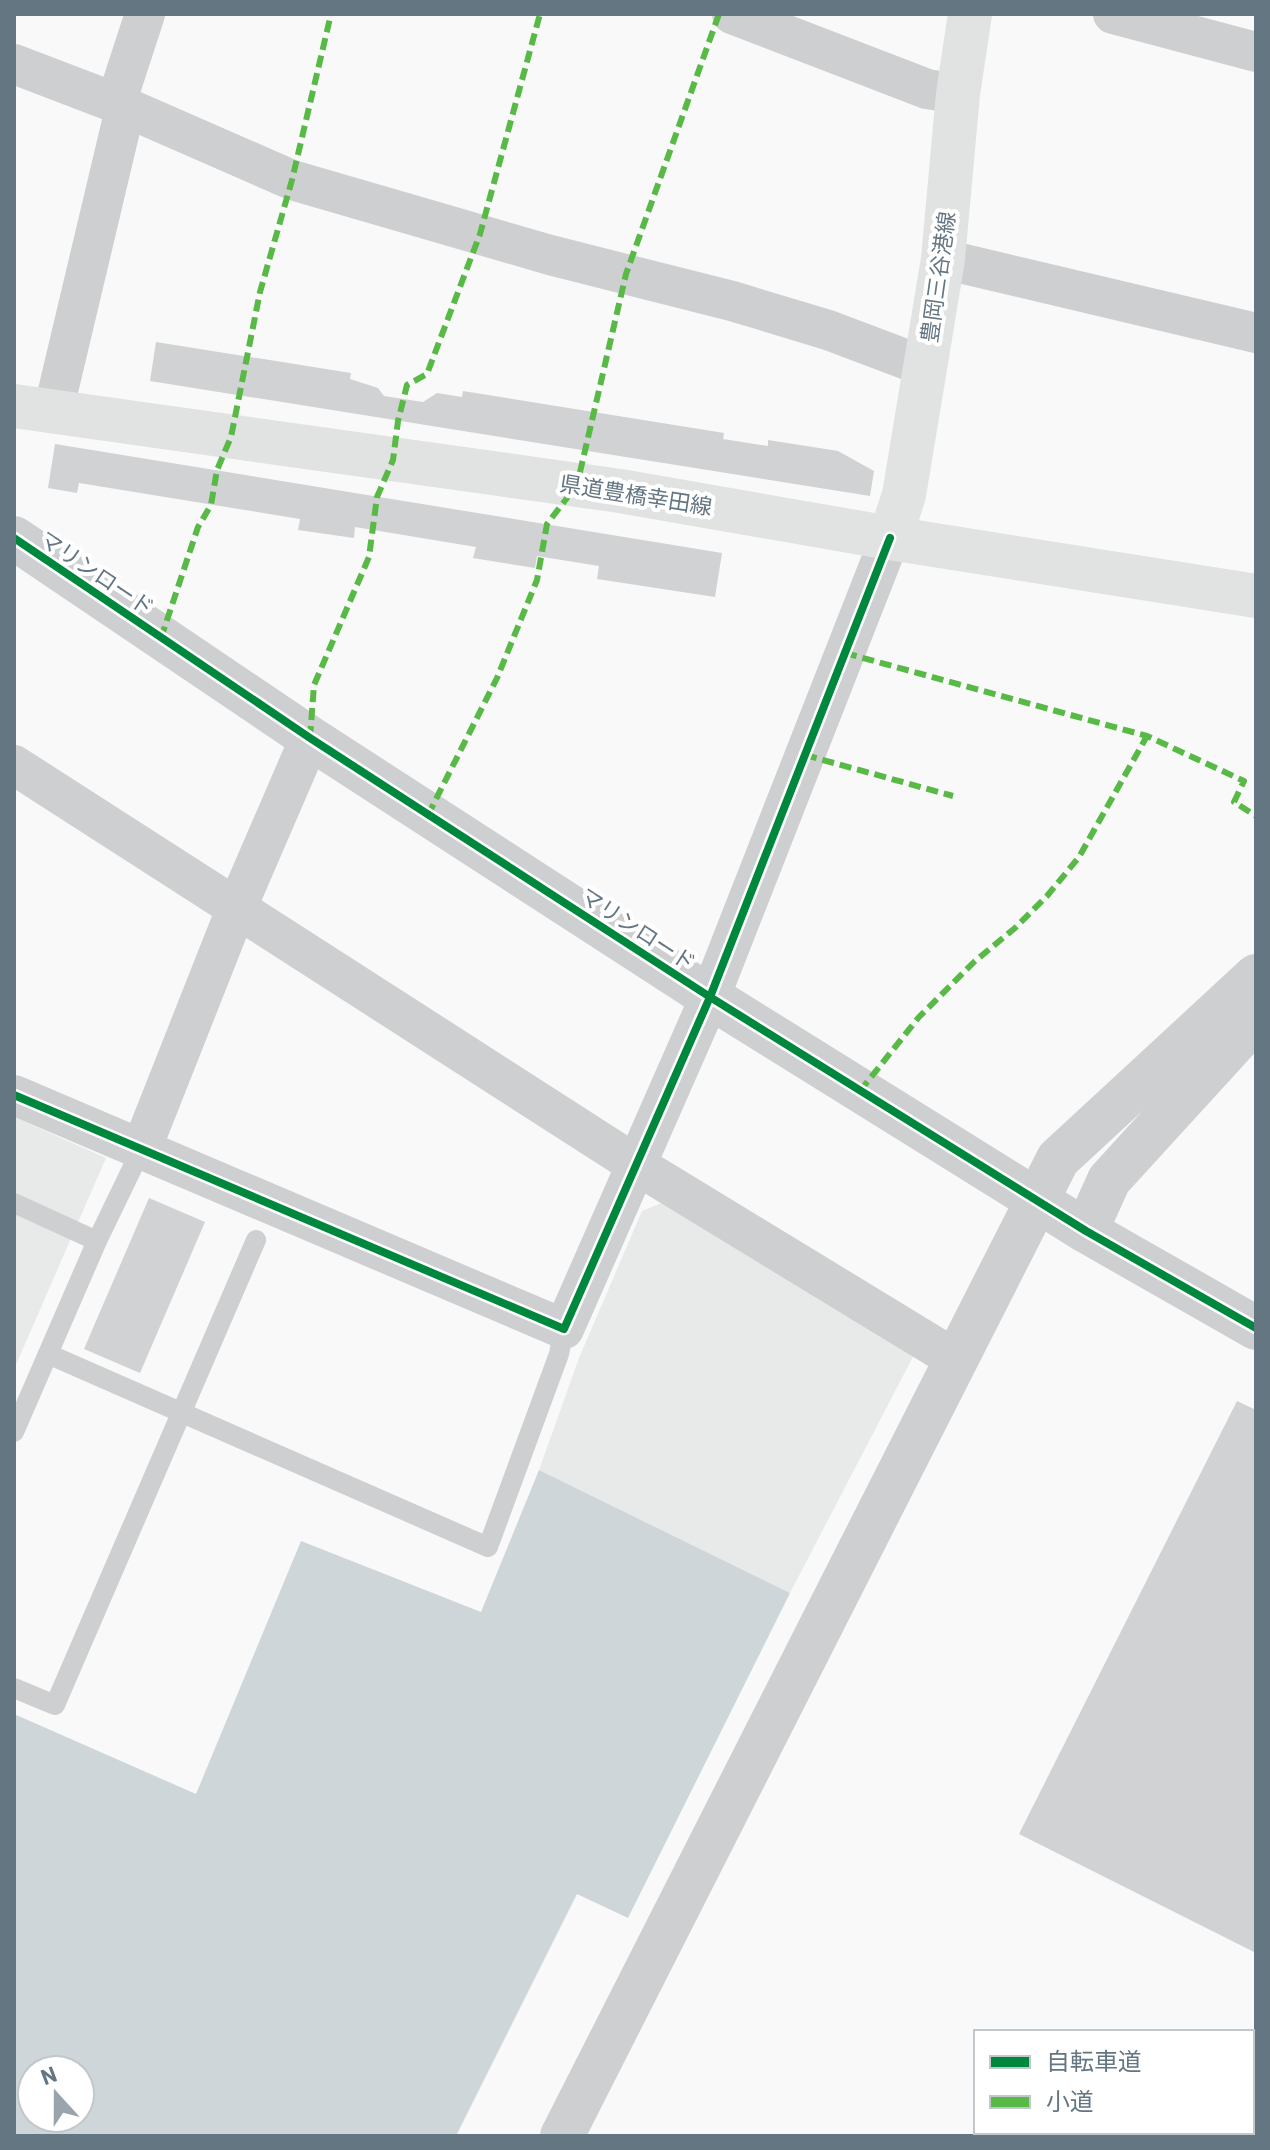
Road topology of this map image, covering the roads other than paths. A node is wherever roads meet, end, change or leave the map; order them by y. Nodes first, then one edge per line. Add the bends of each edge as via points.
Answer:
1 (145, 14) edge
2 (732, 14) edge
3 (970, 14) edge
4 (1113, 14) edge
5 (1256, 52) edge
6 (14, 64) edge
7 (958, 94) junction
8 (121, 106) junction
9 (943, 259) junction
10 (1256, 333) edge
11 (926, 367) junction
12 (34, 409) edge
13 (14, 538) edge
14 (890, 538) junction
15 (1256, 596) edge
16 (310, 738) junction
17 (14, 765) edge
18 (237, 907) junction
19 (710, 997) junction
20 (1250, 1000) edge
21 (14, 1095) edge
22 (141, 1150) junction
23 (635, 1164) junction
24 (1036, 1201) junction
25 (14, 1203) edge
26 (1086, 1231) junction
27 (256, 1240) dead end
28 (97, 1241) junction
29 (1256, 1328) edge
30 (564, 1329) junction
31 (48, 1354) junction
32 (955, 1359) junction
33 (181, 1412) junction
34 (14, 1432) edge
35 (14, 1688) edge
36 (567, 2134) edge

1 - 8 street
2 - 7 street via 927,89
3 - 7 main road, 豊岡三谷港線
4 - 5 street
6 - 8 street
7 - 9 main road, 豊岡三谷港線
8 - 11 street via 292,180 732,301
8 - 12 street
9 - 10 street
9 - 11 main road, 豊岡三谷港線
11 - 14 main road, 豊岡三谷港線 via 904,495
12 - 14 main road, 県道豊橋幸田線 via 592,487
13 - 16 street, マリンロード
14 - 15 main road, 県道豊橋幸田線
14 - 19 street
16 - 18 street
16 - 19 street, マリンロード
17 - 18 street
18 - 22 street
18 - 23 street
19 - 23 street
19 - 24 street, マリンロード
20 - 24 street via 1058,1159
20 - 26 street via 1109,1180
21 - 22 street
22 - 28 lane
22 - 30 street
23 - 30 street
23 - 32 street
24 - 26 street, マリンロード
24 - 32 street
25 - 28 lane
26 - 29 street, マリンロード
27 - 33 lane
28 - 31 lane
30 - 33 lane via 488,1547
31 - 33 lane
31 - 34 lane
32 - 36 street
33 - 35 lane via 55,1705

